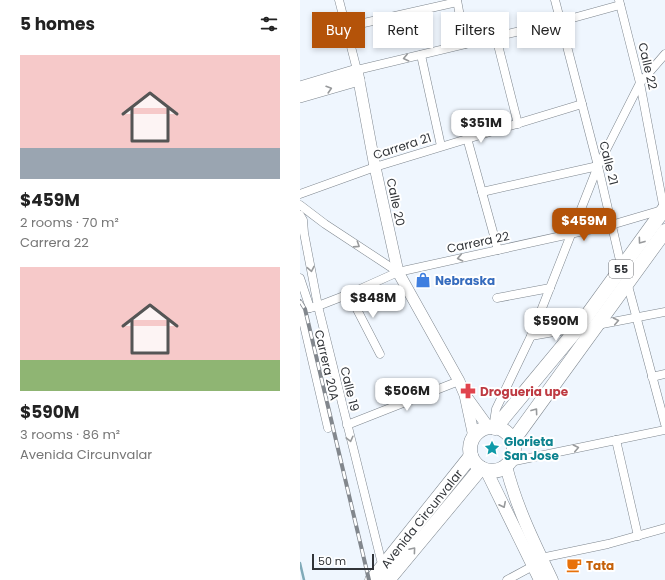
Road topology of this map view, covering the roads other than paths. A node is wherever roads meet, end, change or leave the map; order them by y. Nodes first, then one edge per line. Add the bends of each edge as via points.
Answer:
1 (339, 0) edge
2 (556, 0) edge
3 (457, 1) edge
4 (620, 2) edge
5 (342, 12) edge
6 (459, 12) edge
7 (559, 12) edge
8 (575, 17) edge
9 (365, 23) edge
10 (351, 48) edge
11 (449, 48) edge
12 (499, 48) edge
13 (569, 48) edge
14 (665, 54) edge
15 (421, 55) junction
16 (358, 75) junction
17 (640, 83) junction
18 (300, 87) edge
19 (300, 97) edge
20 (582, 104) junction
21 (518, 124) junction
22 (468, 138) junction
23 (441, 146) junction
24 (598, 166) junction
25 (375, 167) junction
26 (482, 192) junction
27 (300, 194) edge
28 (300, 205) edge
29 (665, 209) edge
30 (300, 215) edge
31 (611, 226) junction
32 (665, 232) edge
33 (304, 233) junction
34 (571, 234) junction
35 (300, 248) edge
36 (498, 250) junction
37 (622, 268) junction
38 (398, 272) junction
39 (300, 278) edge
40 (627, 284) junction
41 (550, 288) junction
42 (349, 294) junction
43 (497, 298) dead end
44 (314, 307) junction
45 (300, 310) edge
46 (665, 312) edge
47 (636, 318) junction
48 (597, 325) junction
49 (578, 328) junction
50 (531, 336) junction
51 (380, 354) dead end
52 (665, 374) edge
53 (652, 377) junction
54 (459, 381) junction
55 (465, 395) junction
56 (665, 424) edge
57 (347, 425) junction
58 (328, 428) dead end
59 (492, 428) junction
60 (665, 430) edge
61 (474, 437) junction
62 (616, 440) junction
63 (512, 442) junction
64 (471, 456) junction
65 (508, 464) junction
66 (484, 469) junction
67 (665, 528) edge
68 (638, 536) junction
69 (537, 562) junction
70 (386, 574) edge
71 (372, 580) edge
72 (507, 580) edge
73 (540, 580) edge
74 (552, 580) edge

1 - 5 street, Calle 20
2 - 7 street, Calle 21
3 - 6 street
3 - 9 street
4 - 8 street
4 - 17 street, Calle 22
10 - 16 street, Calle 20
11 - 15 street
12 - 21 street
13 - 20 street, Calle 21
14 - 17 street
15 -> 16 street
15 - 23 street
16 - 18 street
19 -> 16 street
16 - 25 street, Calle 20
17 - 24 street
17 - 29 street, Calle 22
20 - 21 street, Carrera 21
20 - 24 street, Calle 21
21 - 22 street, Carrera 21
22 - 23 street, Carrera 21
22 - 26 street
23 - 25 street, Carrera 21
24 - 26 street
24 - 31 street, Calle 21
24 - 34 street
25 - 27 street, Carrera 21
25 - 38 street, Calle 20
26 - 36 street
28 -> 38 street via 324,224
29 - 31 street, Carrera 22
29 -> 37 highway, 55
30 - 33 street, Calle 19
31 - 34 street, Carrera 22
31 - 37 street, Calle 21
32 - 40 highway, 55
33 - 35 street
33 -> 44 street, Calle 19
34 - 36 street, Carrera 22
34 - 41 street
36 -> 38 street, Carrera 22
37 - 40 street, Calle 21
37 - 49 highway, 55
38 - 42 street, Carrera 22
38 - 54 street, Calle 20
39 - 44 street
40 - 47 street, Calle 21
40 - 48 highway, 55
41 - 43 street
41 - 50 street
42 - 44 street, Carrera 22
42 - 51 street
44 - 45 street, Carrera 22
44 - 57 street, Calle 19
45 - 58 street, Carrera 20A
46 - 47 street
48 -> 47 street
47 - 53 street, Calle 21
63 -> 48 highway, 55
49 - 50 street
49 - 59 highway, 55
50 - 59 street via 496,409
52 - 53 street
53 - 56 street, Calle 21
54 - 55 street, Calle 20
54 - 57 street
55 - 59 street, Calle 20
55 - 61 street, Calle 20
57 -> 70 street, Calle 19
59 - 61 highway, 55 via 478,432
59 - 63 highway via 506,433
60 - 62 street
61 - 64 highway via 471,443
65 -> 62 street
62 - 68 street
63 - 65 highway via 513,455
64 - 66 highway
64 - 70 highway, Avenida Circunvalar
65 - 66 highway via 500,470
65 - 69 main road via 512,489
66 -> 69 main road
70 -> 66 highway, Avenida Circunvalar
67 - 68 street
68 - 69 street
69 - 72 street
69 - 73 main road
69 - 74 main road
70 - 71 highway, Avenida Circunvalar

